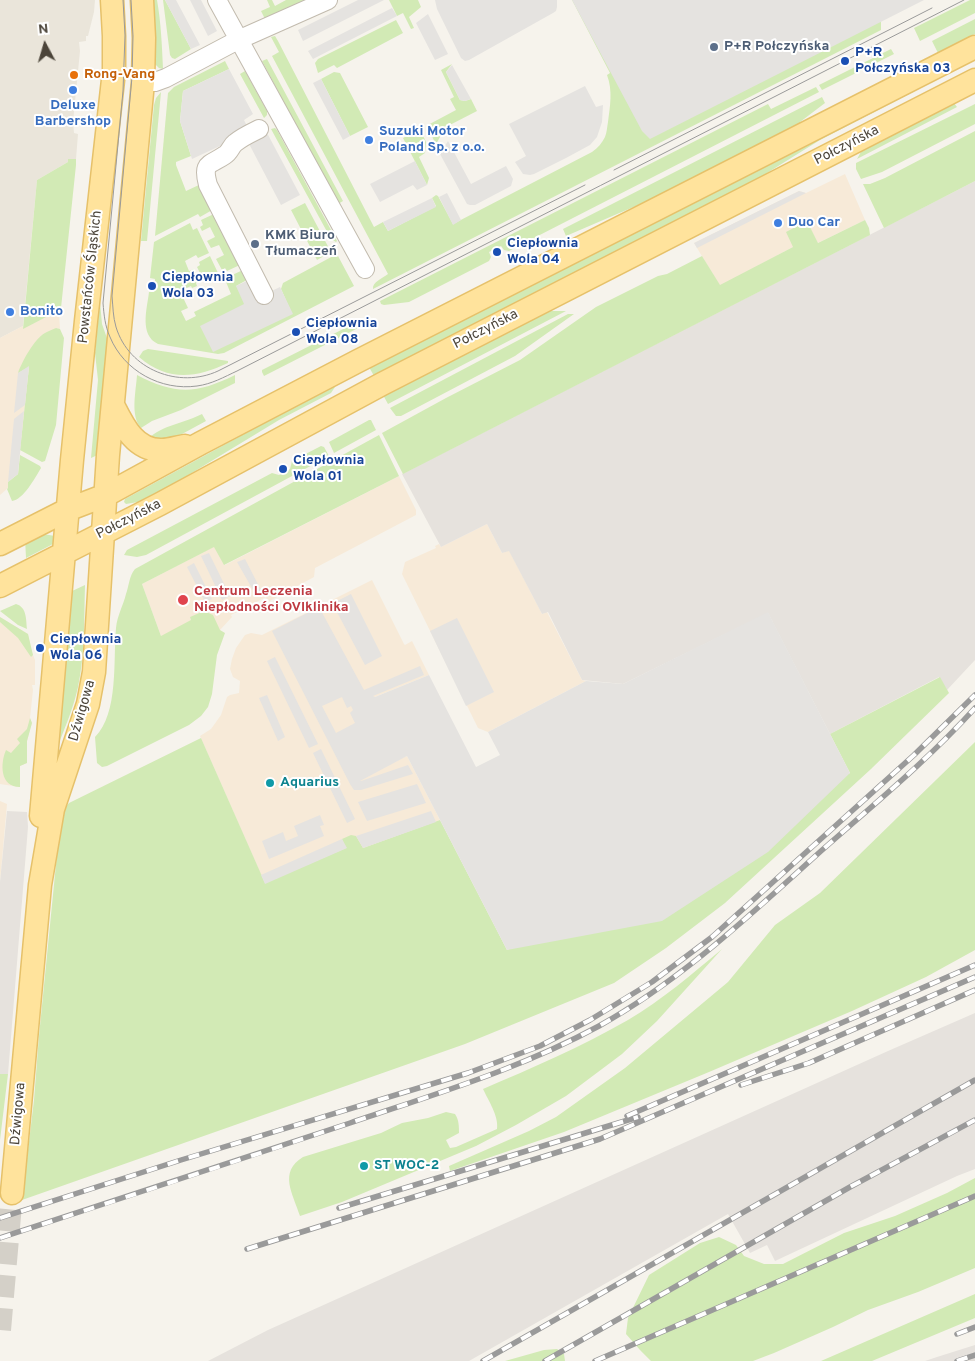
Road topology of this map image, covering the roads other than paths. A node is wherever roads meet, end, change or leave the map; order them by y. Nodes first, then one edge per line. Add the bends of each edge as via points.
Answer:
1 (112, 0) edge
2 (142, 0) edge
3 (217, 0) edge
4 (328, 0) edge
5 (238, 40) junction
6 (975, 47) edge
7 (975, 80) edge
8 (143, 82) junction
9 (260, 129) dead end
10 (365, 269) dead end
11 (264, 295) dead end
12 (329, 376) junction
13 (113, 405) junction
14 (343, 406) junction
15 (201, 443) junction
16 (106, 495) junction
17 (68, 510) junction
18 (103, 534) junction
19 (0, 544) edge
20 (64, 554) junction
21 (0, 586) edge
22 (40, 884) junction
23 (12, 1193) tunnel mouth

1 - 17 main road, Powstańców Śląskich via 114,71
2 - 8 main road
3 - 5 street
4 - 5 street
5 - 8 street via 166,78
5 - 10 street
6 - 12 main road
7 - 14 main road, Połczyńska
8 - 13 main road
9 - 11 street via 233,144 230,152 208,165 205,174
12 - 14 main road via 343,381
12 - 15 main road
13 - 15 main road via 130,436 143,445 163,450
13 - 16 main road
14 - 18 main road, Połczyńska
15 - 16 main road
16 - 17 main road
16 - 18 main road
17 - 19 main road
17 - 20 main road, Powstańców Śląskich
18 - 20 main road, Połczyńska
18 - 22 main road, Dźwigowa via 94,672 88,704 55,803
20 - 21 main road, Połczyńska
20 - 22 main road, Dźwigowa via 42,805
22 - 23 main road, Dźwigowa

